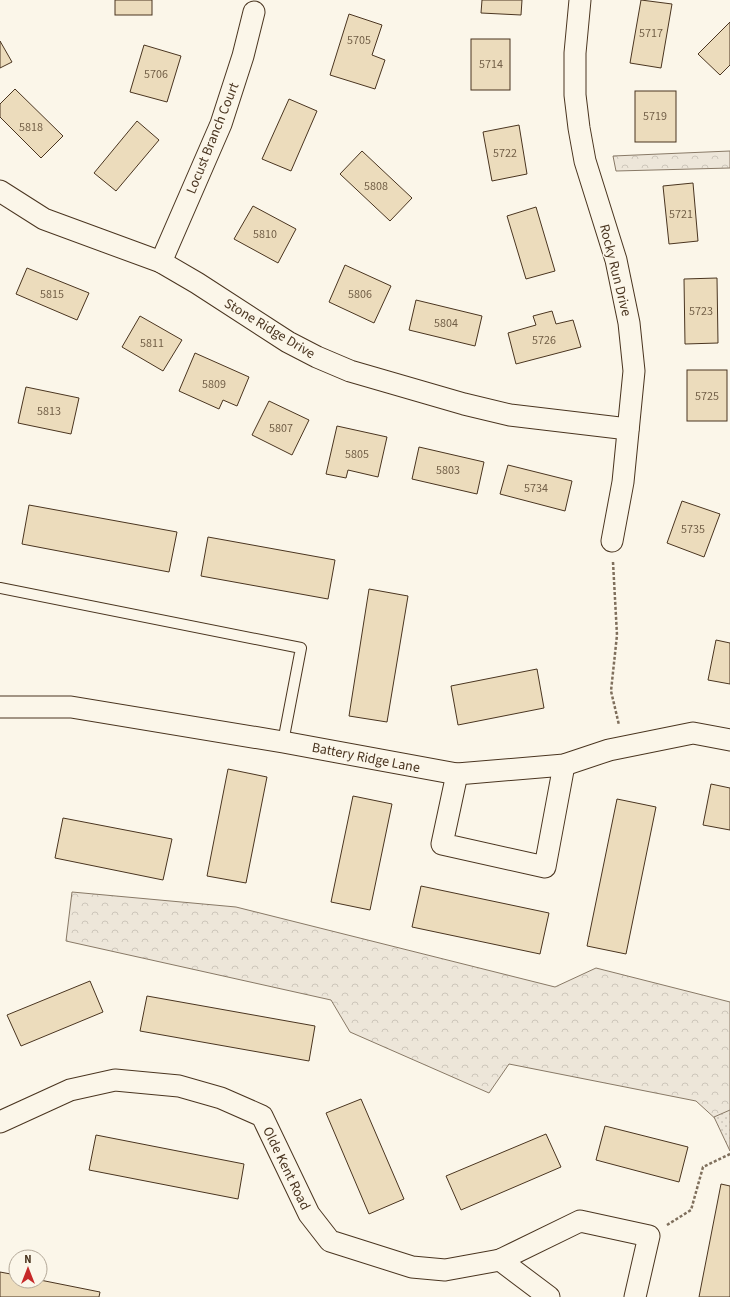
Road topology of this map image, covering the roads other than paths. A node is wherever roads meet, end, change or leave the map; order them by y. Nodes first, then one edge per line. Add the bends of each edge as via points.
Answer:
1 (580, 0) edge
2 (254, 12) dead end
3 (0, 191) edge
4 (161, 262) junction
5 (628, 429) junction
6 (612, 541) road end
7 (0, 588) edge
8 (0, 707) edge
9 (730, 740) edge
10 (283, 742) junction
11 (564, 765) junction
12 (457, 774) junction
13 (0, 1122) edge
14 (500, 1260) junction
15 (549, 1297) edge
16 (635, 1297) edge

1 - 5 street, Rocky Run Drive via 575,53 575,95 585,161 616,260 630,323 634,371
2 - 4 street, Locust Branch Court via 221,124
3 - 4 street, Stone Ridge Drive via 44,219
4 - 5 street, Stone Ridge Drive via 288,342 350,371 510,415
5 - 6 street, Rocky Run Drive via 623,482
7 - 10 lane via 301,648
8 - 10 street, Battery Ridge Lane via 71,706
9 - 11 street, Battery Ridge Lane via 693,733 609,750
10 - 12 street, Battery Ridge Lane
11 - 12 street, Battery Ridge Lane
11 - 12 street via 545,867 442,844
13 - 14 street, Olde Kent Road via 70,1090 115,1080 179,1086 221,1098 262,1116 309,1214 330,1241 412,1267 445,1270
14 - 15 street
14 - 16 street, Olde Kent Road via 580,1221 649,1236

